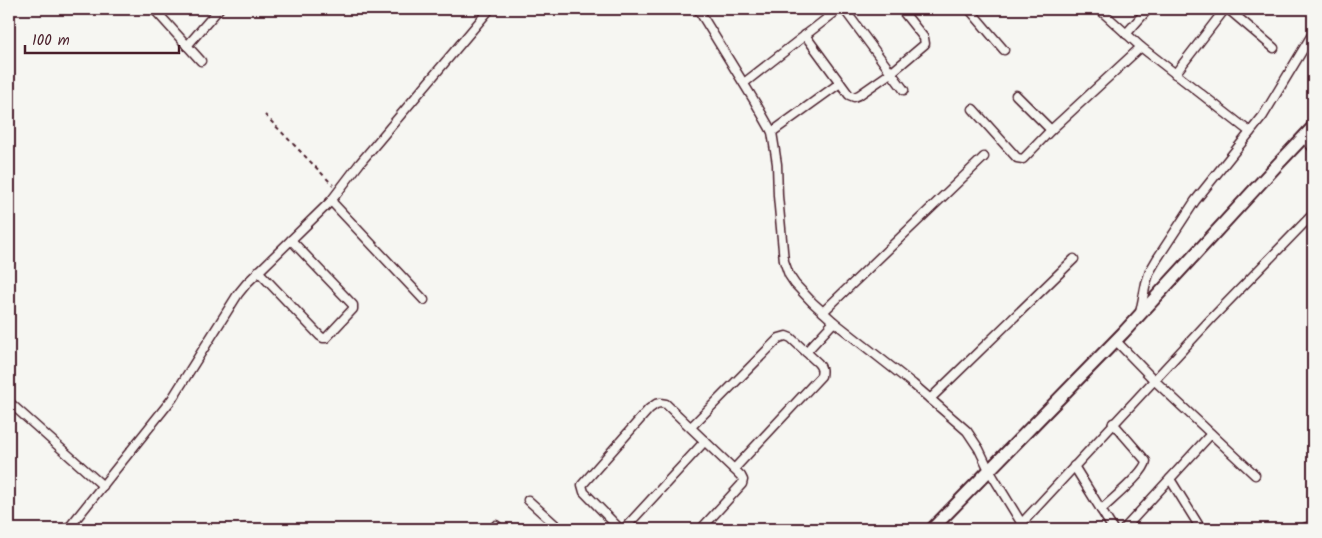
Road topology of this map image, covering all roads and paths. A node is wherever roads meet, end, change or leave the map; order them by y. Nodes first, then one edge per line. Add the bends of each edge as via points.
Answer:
1 (154, 9) edge
2 (219, 9) edge
3 (490, 9) edge
4 (698, 9) edge
5 (839, 9) edge
6 (844, 9) edge
7 (901, 9) edge
8 (970, 9) edge
9 (1148, 9) edge
10 (1226, 9) edge
11 (1102, 10) edge
12 (1313, 33) edge
13 (1126, 34) junction
14 (805, 35) junction
15 (187, 46) junction
16 (1141, 47) junction
17 (1274, 48) dead end
18 (1004, 50) dead end
19 (201, 61) dead end
20 (892, 72) junction
21 (1175, 74) junction
22 (840, 83) junction
23 (744, 84) junction
24 (904, 90) dead end
25 (1016, 95) dead end
26 (974, 109) dead end
27 (265, 115) dead end
28 (1313, 127) edge
29 (1051, 130) junction
30 (772, 132) junction
31 (1250, 132) junction
32 (1303, 137) junction
33 (1313, 148) edge
34 (984, 157) dead end
35 (339, 191) junction
36 (331, 201) junction
37 (1313, 214) edge
38 (291, 240) junction
39 (1074, 259) dead end
40 (258, 271) junction
41 (424, 300) dead end
42 (823, 312) junction
43 (1140, 315) junction
44 (834, 322) junction
45 (1116, 340) junction
46 (806, 352) junction
47 (1154, 380) junction
48 (930, 399) junction
49 (9, 402) edge
50 (1113, 423) junction
51 (691, 428) junction
52 (1211, 434) junction
53 (705, 441) junction
54 (1074, 466) junction
55 (734, 469) junction
56 (989, 470) junction
57 (1255, 475) dead end
58 (1170, 479) junction
59 (103, 486) junction
60 (528, 500) dead end
61 (1101, 510) junction
62 (1024, 526) edge
63 (557, 528) edge
64 (68, 529) edge
65 (620, 529) edge
66 (624, 529) edge
67 (702, 529) edge
68 (932, 529) edge
69 (1113, 529) edge
70 (1124, 529) edge
71 (1201, 529) edge

1 - 15 street
2 - 15 street
3 - 35 street
4 - 23 street
5 - 14 street
6 - 20 street
7 - 20 street via 924,38 925,44
8 - 18 street
9 - 13 street
10 - 17 street
10 - 21 street
11 - 13 street
12 - 31 street
13 - 16 street
14 - 22 street
14 - 23 street
15 - 19 street
16 - 21 street
16 - 29 street
20 - 22 street via 854,98
20 - 24 street
21 - 31 street
22 - 30 street
23 - 30 street
25 - 29 street
26 - 29 street via 1019,159 1026,157
27 - 35 path
28 - 32 street
30 - 42 street via 784,261 795,284
31 - 43 street via 1195,202 1157,259 1146,283
32 - 33 street
32 - 43 street
34 - 42 street
35 - 36 street
36 - 38 street
36 - 41 street
37 - 47 street
38 - 40 street
38 - 40 street via 353,305 353,309 326,338 320,336
39 - 48 street
40 - 59 street via 238,294 172,399
42 - 44 street
43 - 45 street
44 - 46 street
44 - 48 street
45 - 47 street
45 - 56 street
46 - 51 street via 791,338 780,338
46 - 55 street via 821,368 821,376
47 - 50 street
47 - 52 street
48 - 56 street via 966,431 980,449
49 - 59 street
50 - 54 street
50 - 61 street via 1146,464
51 - 53 street
51 - 65 street via 666,404 656,404 584,482 584,492
52 - 57 street
52 - 58 street
53 - 55 street
53 - 66 street
54 - 61 street
54 - 62 street
55 - 67 street via 741,476 742,484
56 - 62 street
56 - 68 street
58 - 70 street
58 - 71 street
59 - 64 street
60 - 63 street
61 - 69 street

